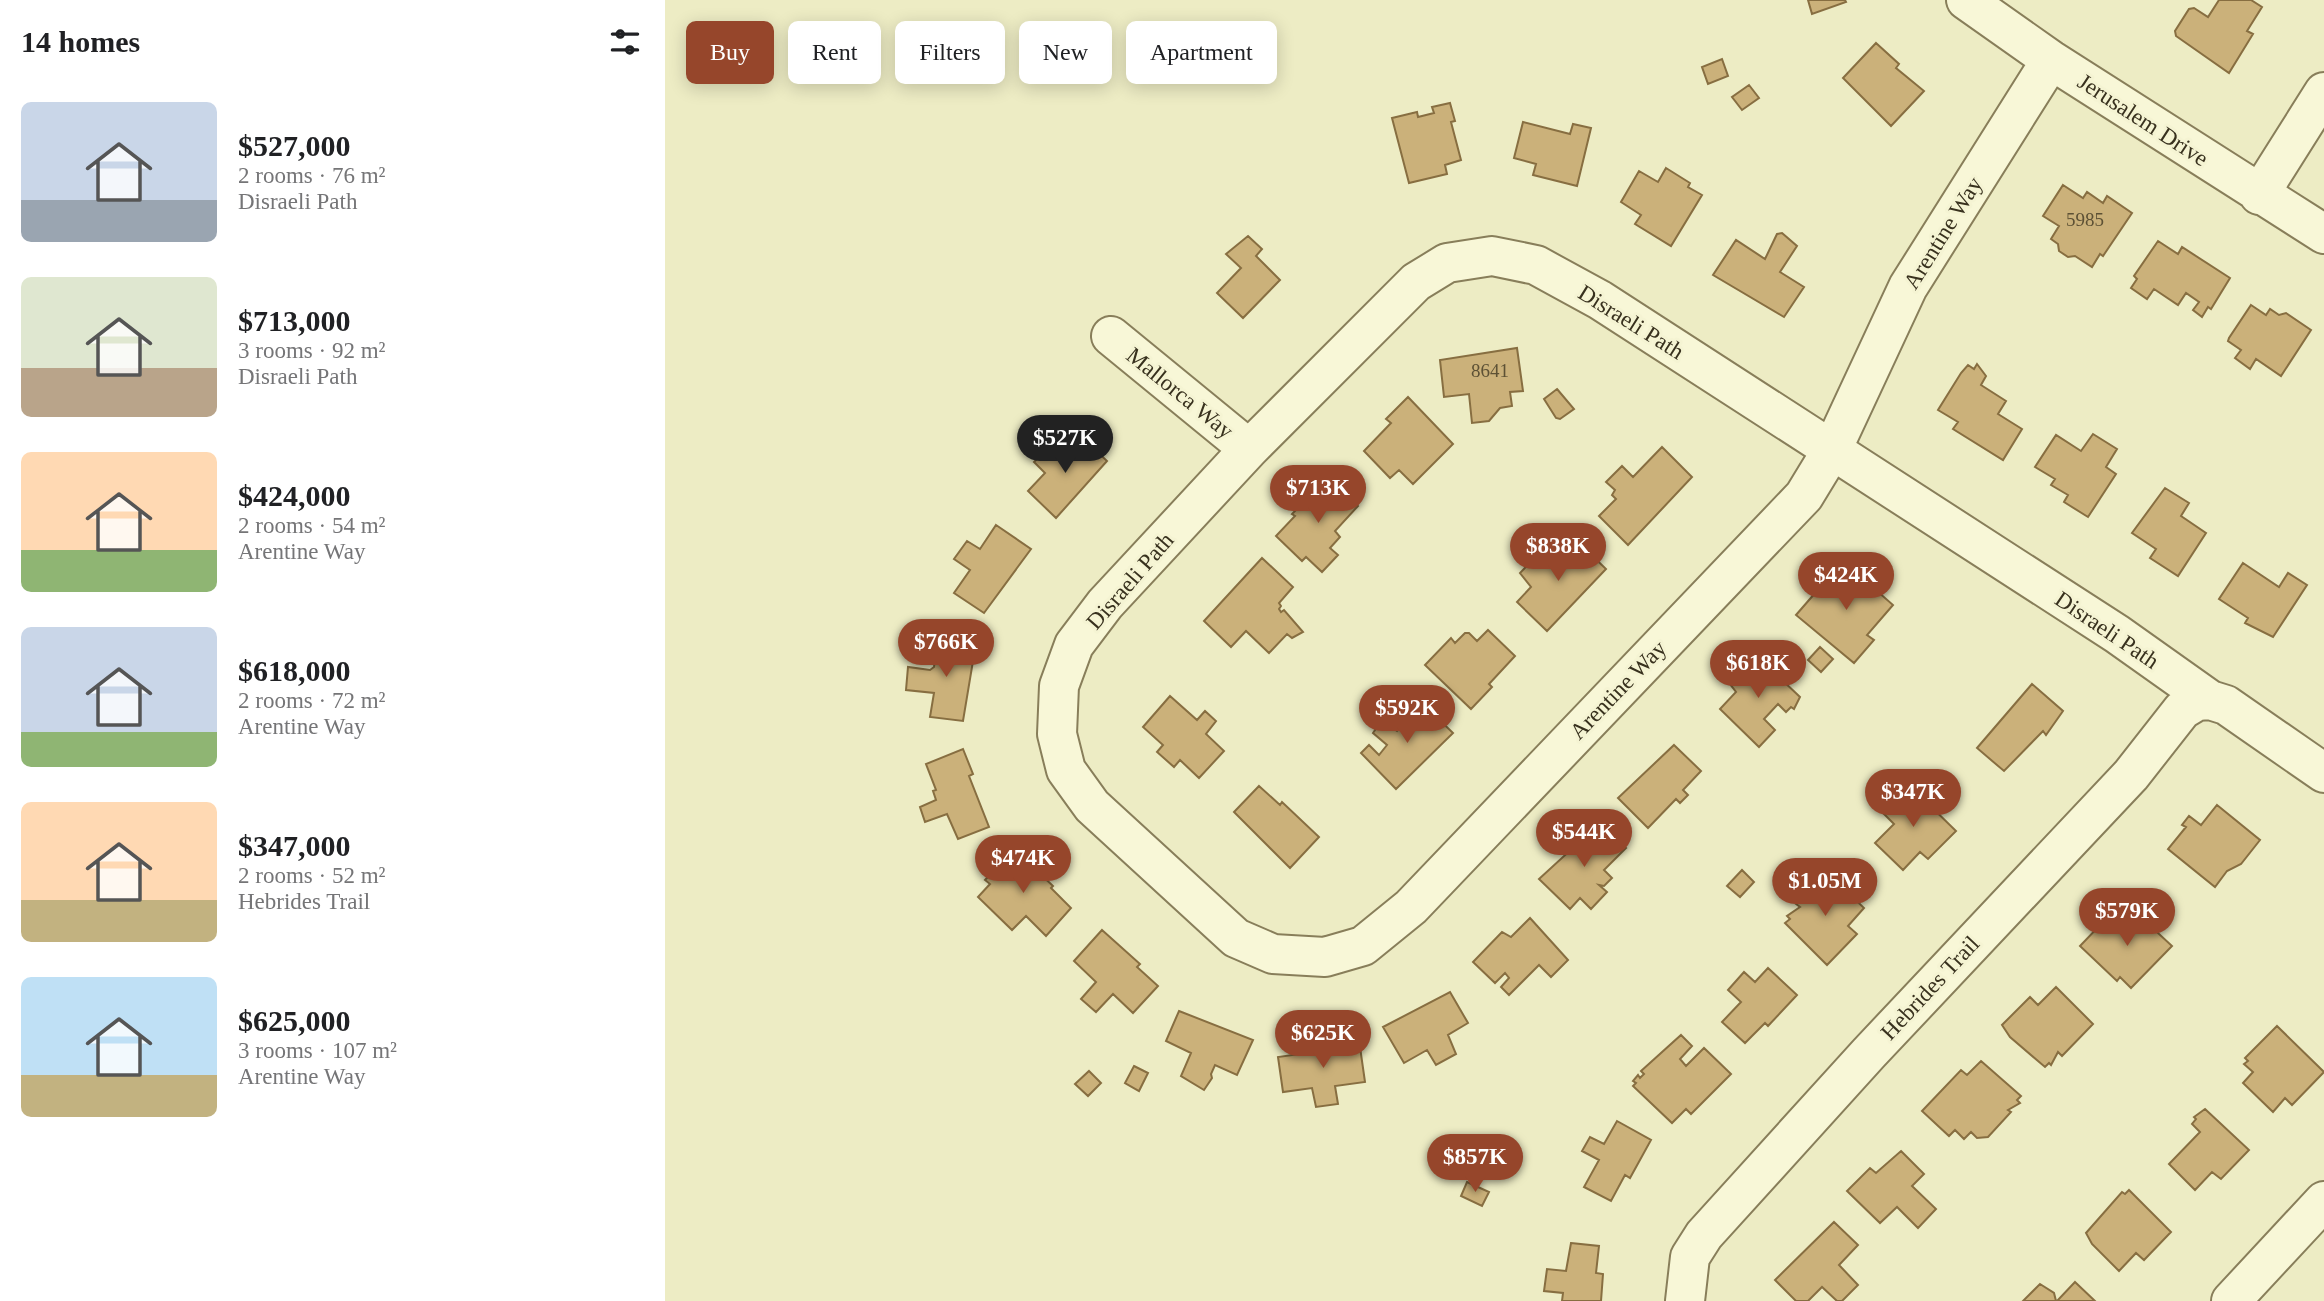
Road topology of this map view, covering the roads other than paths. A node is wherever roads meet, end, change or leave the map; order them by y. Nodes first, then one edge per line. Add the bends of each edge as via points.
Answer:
1 (1966, 0) edge
2 (2051, 60) junction
3 (2324, 92) edge
4 (2259, 195) junction
5 (2324, 234) edge
6 (1111, 336) dead end
7 (1249, 449) junction
8 (1832, 450) junction
9 (2210, 700) junction
10 (1057, 734) joint
11 (2324, 773) edge
12 (2324, 1201) edge
13 (1685, 1301) edge
14 (2231, 1301) edge

1 - 2 street, Jerusalem Drive
2 - 4 street, Jerusalem Drive
2 - 8 street, Arentine Way via 1908,287
3 - 4 street
4 - 5 street, Jerusalem Drive
6 - 7 street, Mallorca Way
7 - 8 street, Disraeli Path via 1416,282 1447,263 1492,256 1536,265 1600,300
7 - 10 street, Disraeli Path via 1105,604 1074,645 1059,686
8 - 9 street, Disraeli Path
8 - 10 street, Arentine Way via 1804,496 1411,907 1363,946 1325,957 1273,954 1236,938 1092,807 1066,770
9 - 11 street, Disraeli Path via 2226,705
9 - 13 street, Hebrides Trail via 2182,710 2131,775 1704,1235 1690,1257
12 - 14 street

